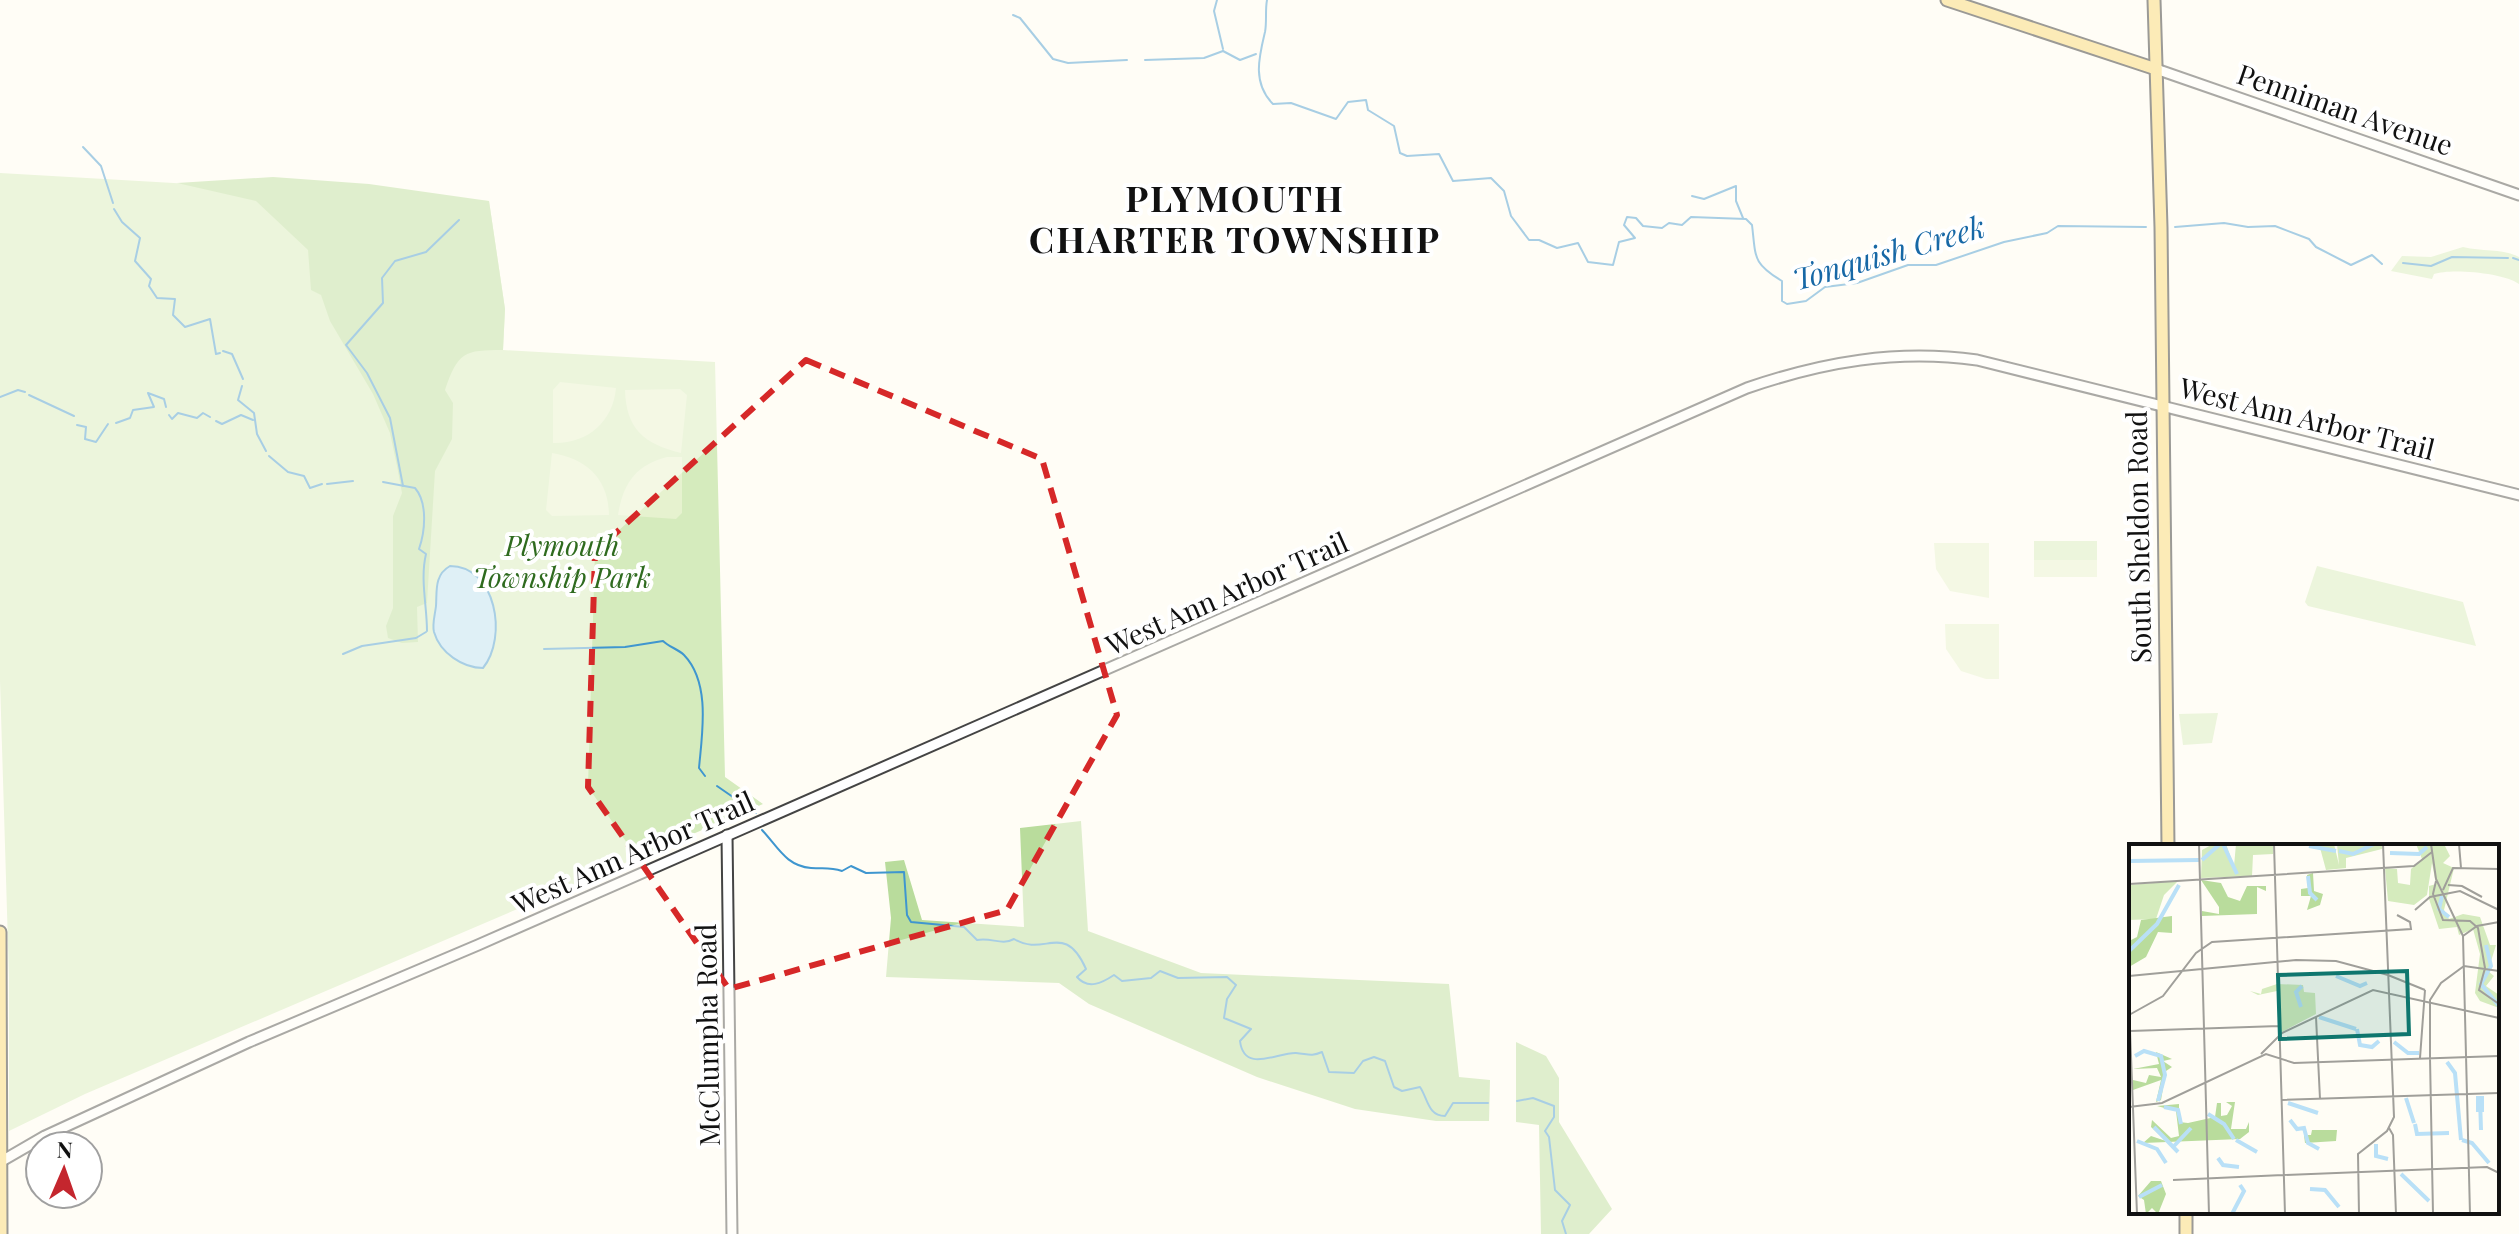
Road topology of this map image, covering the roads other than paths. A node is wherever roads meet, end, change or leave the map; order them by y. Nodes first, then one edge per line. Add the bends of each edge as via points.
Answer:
1 (1947, 0) edge
2 (2154, 0) edge
3 (2156, 69) junction
4 (2519, 195) edge
5 (2162, 405) junction
6 (2519, 495) edge
7 (727, 835) junction
8 (2168, 844) edge
9 (0, 932) edge
10 (0, 984) edge
11 (1, 1162) edge
12 (1, 1234) edge
13 (732, 1234) edge

1 - 3 main road
2 - 3 main road, South Sheldon Road
3 - 4 street, Penniman Avenue
3 - 5 main road, South Sheldon Road
5 - 6 street, West Ann Arbor Trail
5 - 7 street, West Ann Arbor Trail via 1950,356 1874,357 1796,371
5 - 8 main road, South Sheldon Road
7 - 11 street, West Ann Arbor Trail via 249,1042 45,1136
7 - 13 street, McClumpha Road
9 - 10 main road
10 - 11 main road
11 - 12 main road

